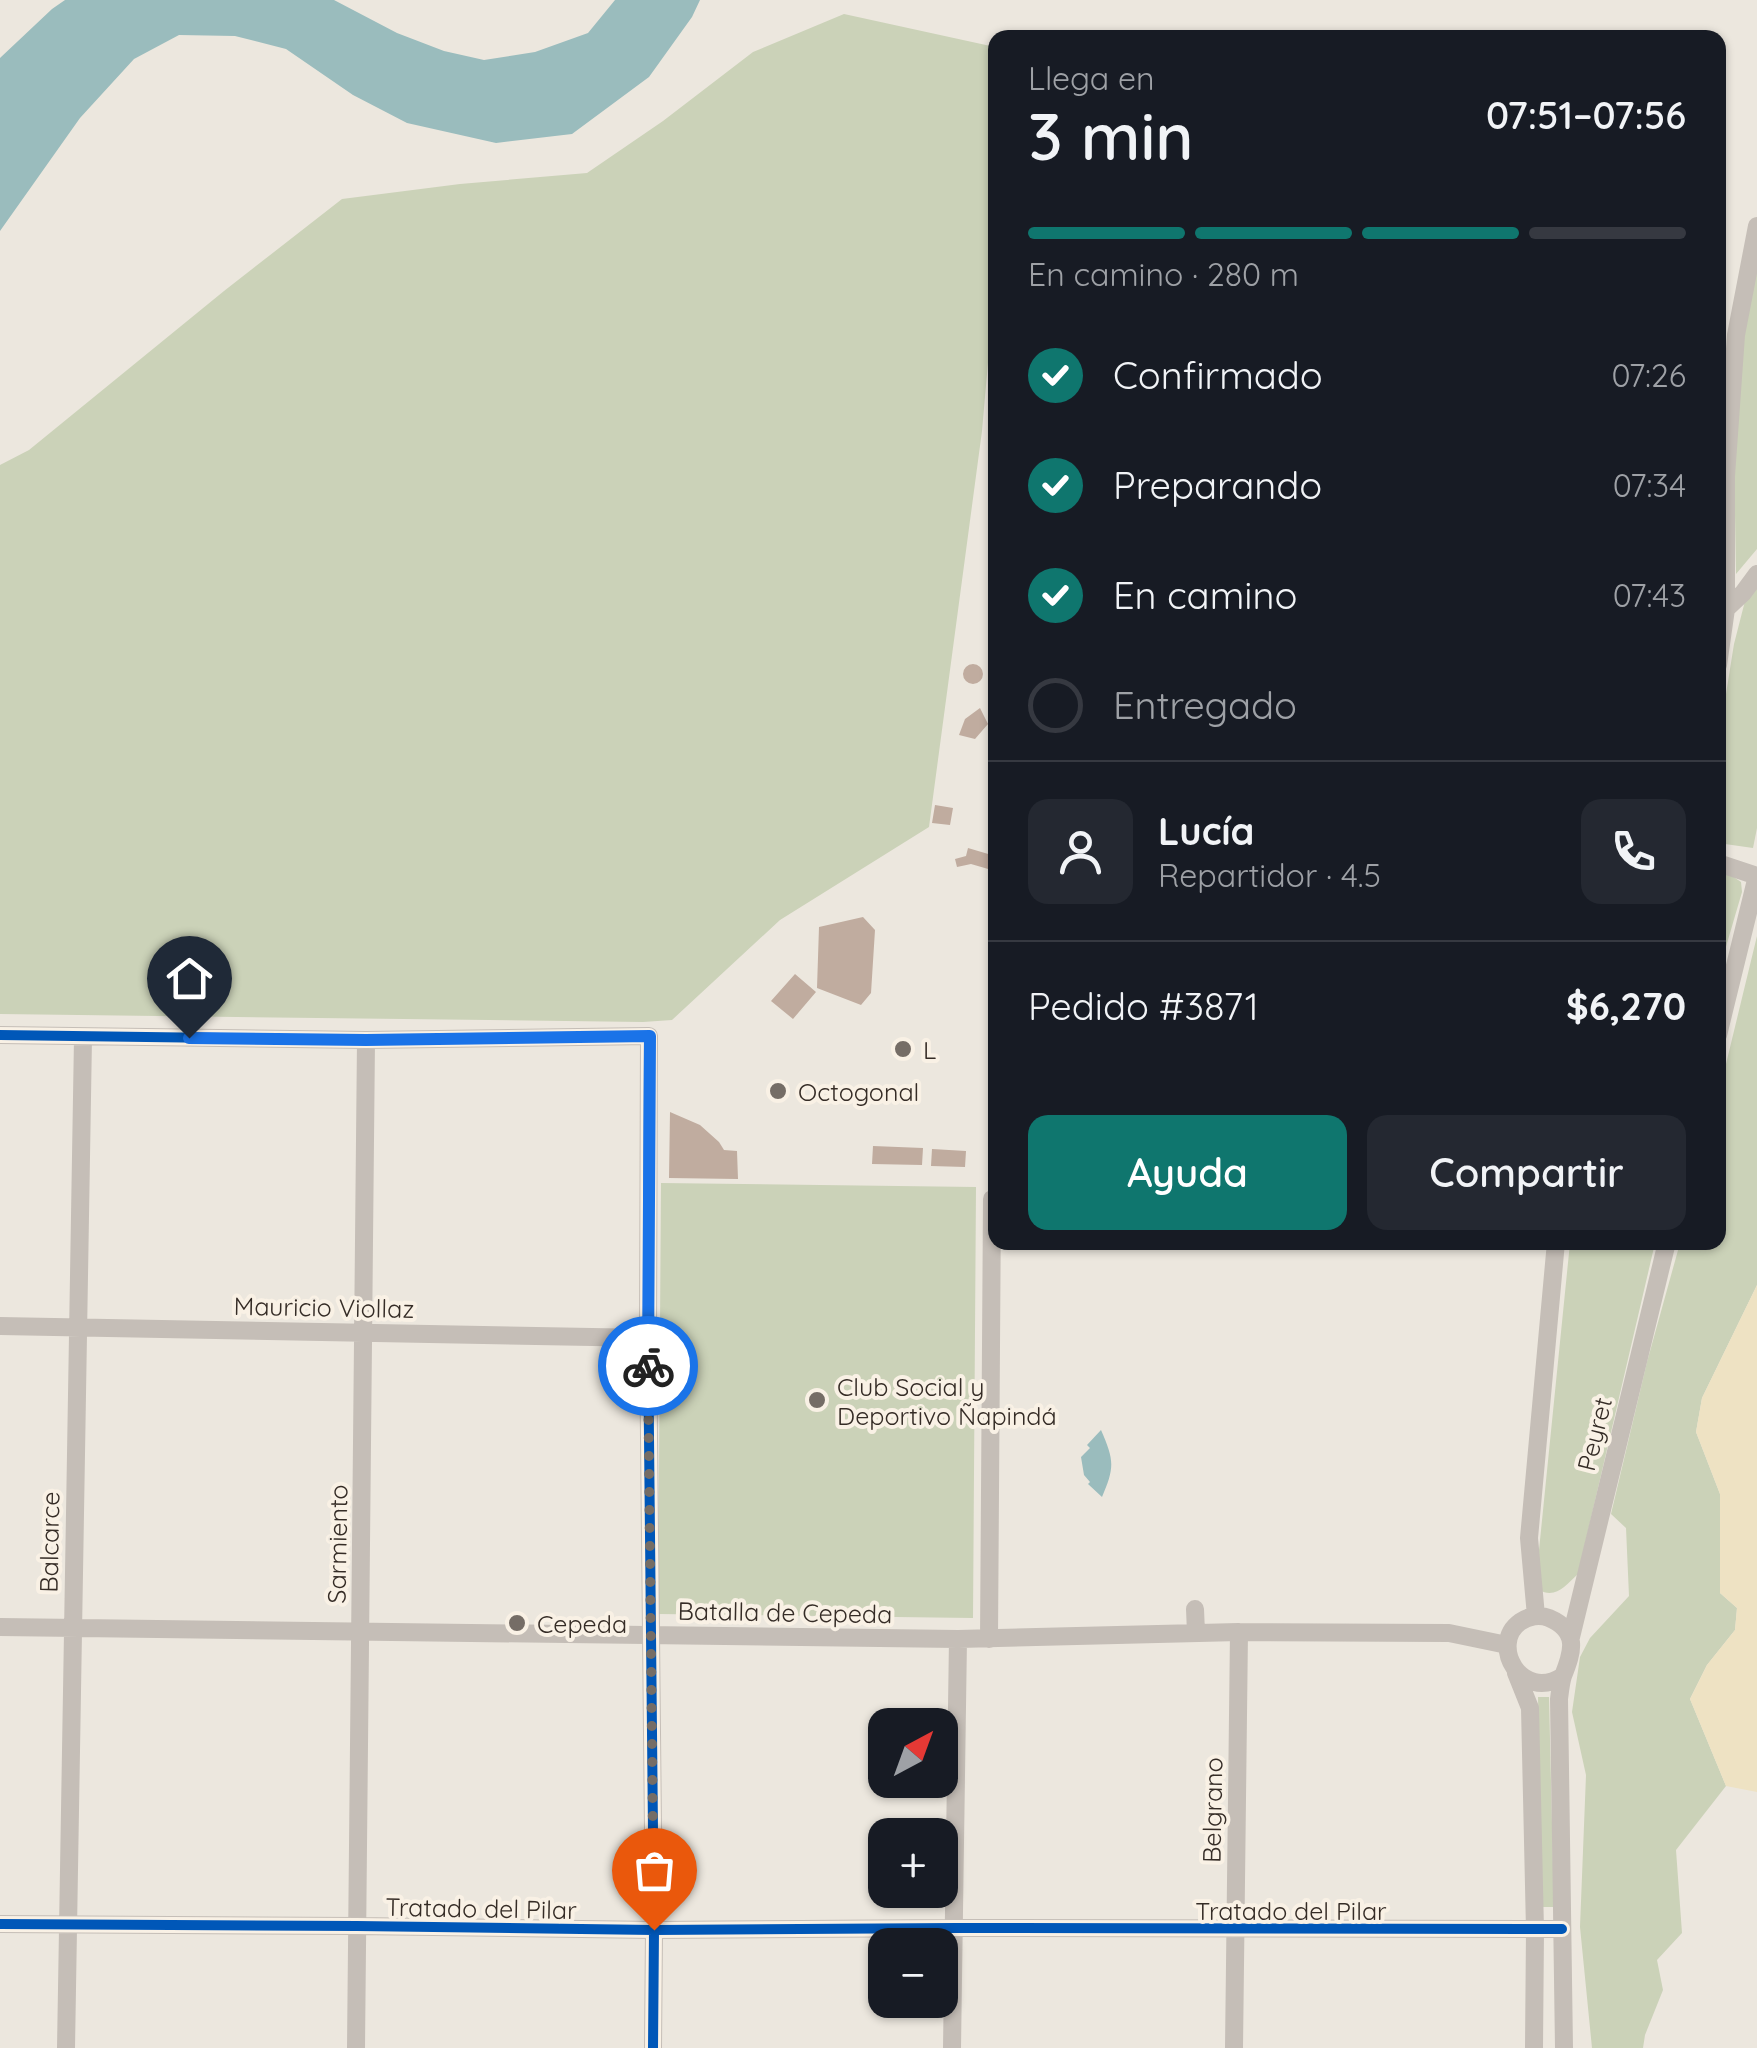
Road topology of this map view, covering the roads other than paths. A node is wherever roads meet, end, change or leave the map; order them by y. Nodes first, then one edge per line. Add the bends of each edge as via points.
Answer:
1 (1757, 226) edge
2 (1757, 574) edge
3 (1726, 609) joint
4 (1726, 866) edge
5 (1757, 876) edge
6 (1726, 1002) edge
7 (0, 1035) edge
8 (83, 1038) junction
9 (366, 1040) junction
10 (992, 1250) edge
11 (1555, 1250) edge
12 (1666, 1250) edge
13 (0, 1326) edge
14 (78, 1327) junction
15 (364, 1332) junction
16 (648, 1338) junction
17 (1195, 1609) dead end
18 (1536, 1616) junction
19 (0, 1627) edge
20 (73, 1628) junction
21 (361, 1632) junction
22 (1239, 1632) junction
23 (1196, 1633) junction
24 (649, 1634) junction
25 (1570, 1637) junction
26 (990, 1638) junction
27 (958, 1640) junction
28 (1508, 1645) junction
29 (1514, 1668) junction
30 (1563, 1676) junction
31 (0, 1924) edge
32 (66, 1924) junction
33 (358, 1926) junction
34 (954, 1928) edge
35 (958, 1928) edge
36 (868, 1929) edge
37 (1562, 1929) junction
38 (654, 1930) junction
39 (1236, 1930) junction
40 (1535, 1930) junction
41 (952, 2018) edge
42 (66, 2048) edge
43 (356, 2048) edge
44 (653, 2048) edge
45 (952, 2048) edge
46 (1234, 2048) edge
47 (1534, 2048) edge
48 (1564, 2048) edge

1 - 3 street via 1736,335
2 - 3 street
4 - 5 street
5 - 6 street
7 - 8 street
8 - 9 street
8 - 14 street, Balcarce
9 - 15 street, Sarmiento
9 - 16 street via 650,1036
10 - 26 street
11 - 18 street, Peyret via 1529,1538
12 - 25 street, Peyret
13 - 14 street, Mauricio Viollaz
14 - 15 street, Mauricio Viollaz
14 - 20 street, Balcarce
15 - 16 street, Mauricio Viollaz
15 - 21 street, Sarmiento
16 - 24 street
17 - 23 street
18 - 25 street via 1562,1625
18 - 28 street via 1510,1632
19 - 20 street, Batalla de Cepeda
20 - 21 street, Batalla de Cepeda
20 - 32 street, Balcarce
21 - 24 street, Batalla de Cepeda
21 - 33 street, Sarmiento
22 - 23 street, Batalla de Cepeda
22 - 28 street, Batalla de Cepeda via 1449,1633
22 - 39 street, Belgrano
23 - 26 street, Batalla de Cepeda
24 - 27 street, Batalla de Cepeda
24 - 38 street
25 - 30 street
26 - 27 street, Batalla de Cepeda
27 - 34 street
28 - 29 street
29 - 30 street via 1526,1681 1543,1684
29 - 40 street via 1530,1708
30 - 37 street
31 - 32 street, Tratado del Pilar
32 - 33 street, Tratado del Pilar
32 - 42 street, Balcarce
33 - 38 street, Tratado del Pilar
33 - 43 street, Sarmiento
35 - 39 street, Tratado del Pilar
36 - 38 street, Tratado del Pilar
37 - 40 street, Tratado del Pilar
37 - 48 street
38 - 44 street
39 - 40 street, Tratado del Pilar
39 - 46 street, Belgrano
40 - 47 street
41 - 45 street

